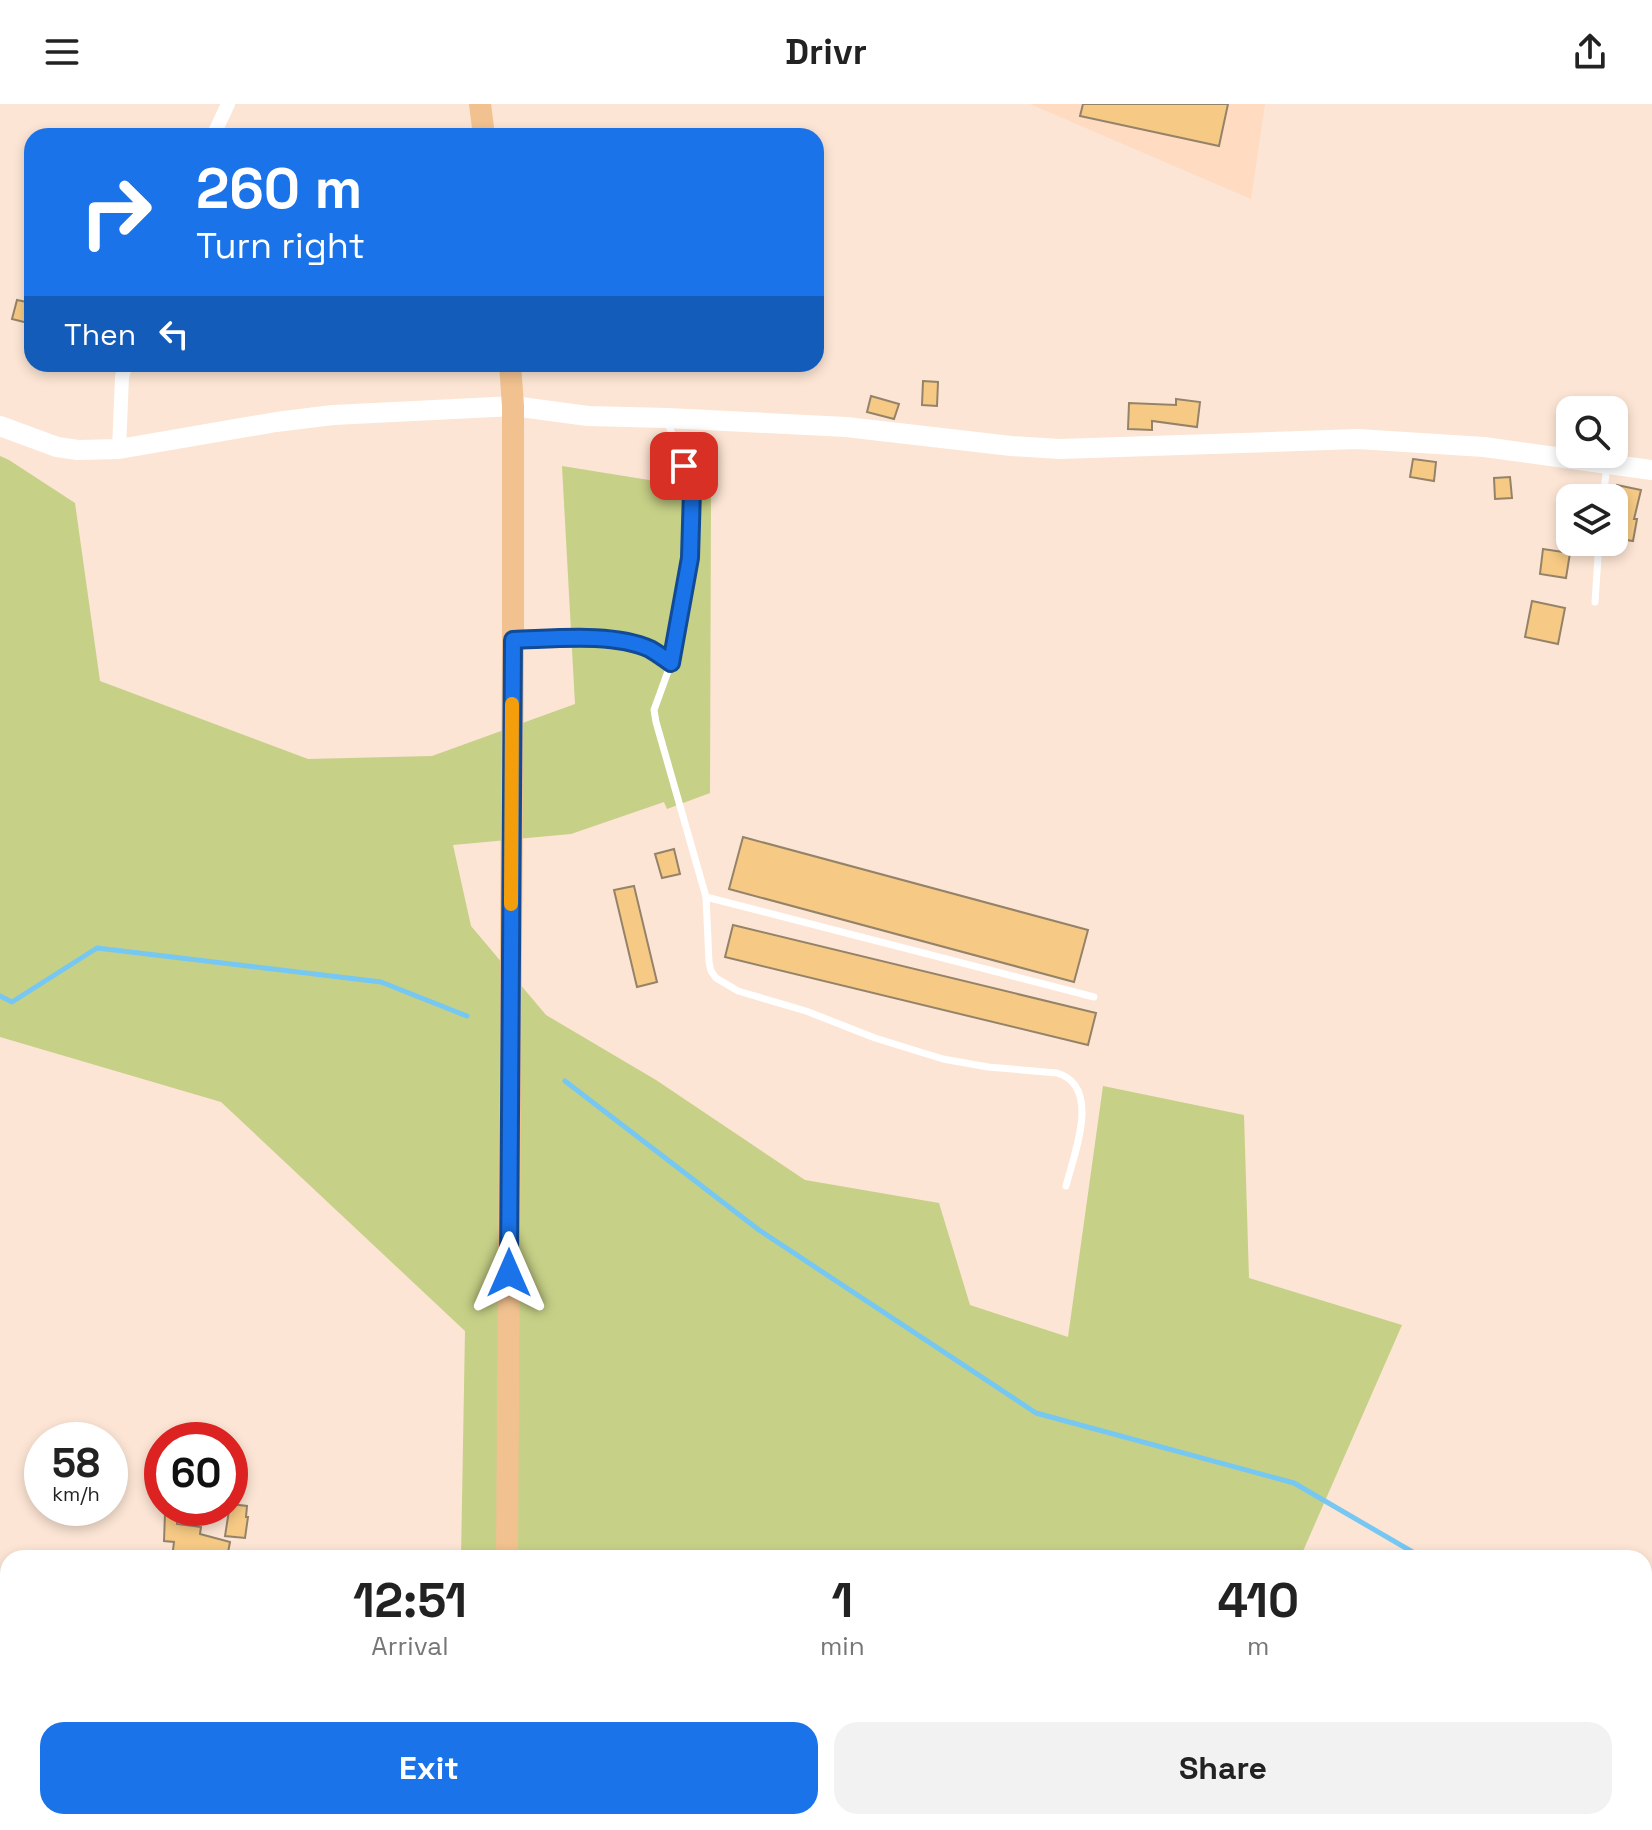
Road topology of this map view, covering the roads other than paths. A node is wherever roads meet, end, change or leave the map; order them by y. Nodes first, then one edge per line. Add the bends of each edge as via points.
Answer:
1 (228, 104) edge
2 (480, 104) edge
3 (217, 128) edge
4 (483, 128) edge
5 (124, 372) edge
6 (511, 372) edge
7 (513, 406) junction
8 (667, 418) junction
9 (0, 426) edge
10 (119, 449) junction
11 (1556, 457) edge
12 (1628, 467) edge
13 (1652, 470) edge
14 (1598, 556) edge
15 (1595, 602) dead end
16 (513, 640) junction
17 (671, 663) junction
18 (706, 897) junction
19 (1094, 997) dead end
20 (1066, 1186) dead end
21 (507, 1550) edge

1 - 3 street
2 - 4 main road
5 - 10 street
6 - 7 main road
7 - 8 street via 588,416
7 - 10 street via 333,415
7 - 16 main road
8 - 11 street via 846,427 1060,449 1358,439
8 - 17 lane via 692,490 690,558
9 - 10 street via 57,447
12 - 13 street
14 - 15 lane
16 - 17 lane via 623,641
16 - 21 main road
17 - 18 lane via 654,710
18 - 19 lane
18 - 20 lane via 711,971 738,991 943,1059 1066,1075 1078,1087 1082,1119

